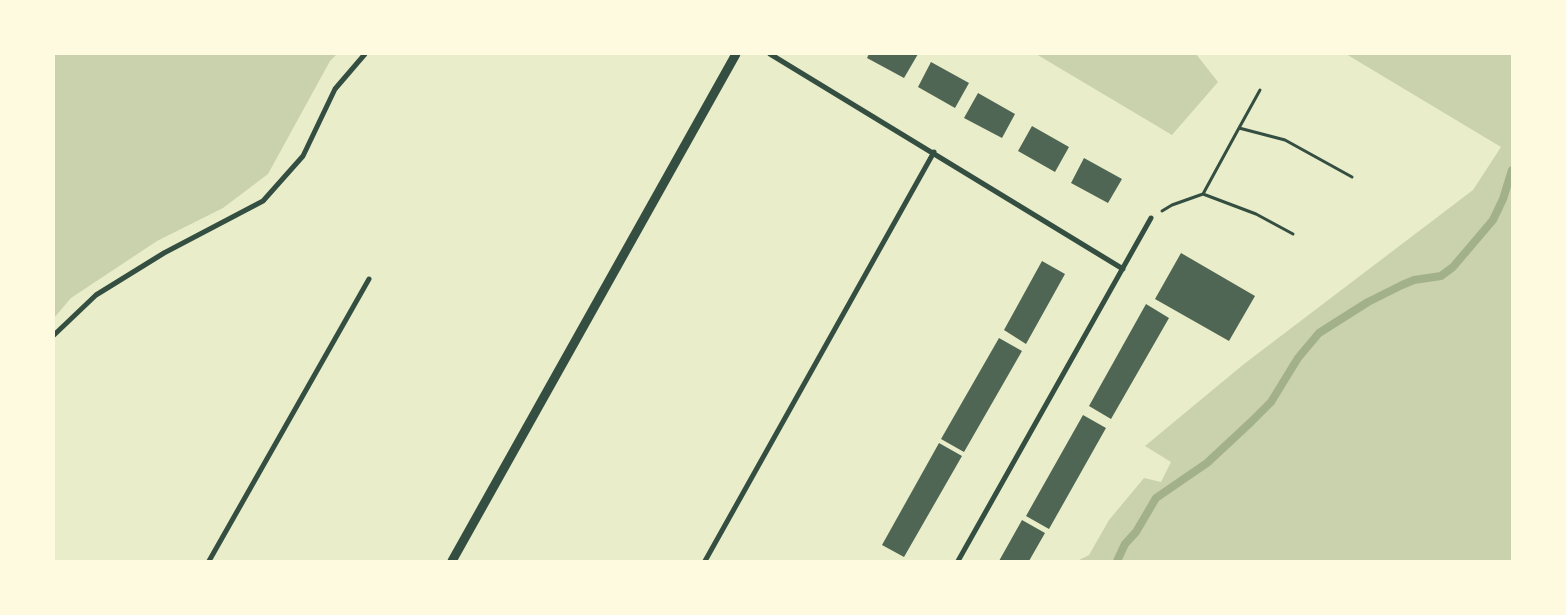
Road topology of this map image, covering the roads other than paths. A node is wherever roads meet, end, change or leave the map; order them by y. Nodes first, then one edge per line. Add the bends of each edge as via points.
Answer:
1 (365, 54) edge
2 (736, 54) edge
3 (770, 54) edge
4 (934, 152) junction
5 (1151, 218) road end
6 (1122, 269) junction
7 (369, 279) dead end
8 (54, 335) edge
9 (210, 561) edge
10 (452, 561) edge
11 (705, 561) edge
12 (958, 561) edge

1 - 8 street via 335,89 303,156 263,201 164,253 96,295
2 - 10 street
3 - 4 street
4 - 6 street
4 - 11 street
5 - 6 street
6 - 12 street
7 - 9 street

